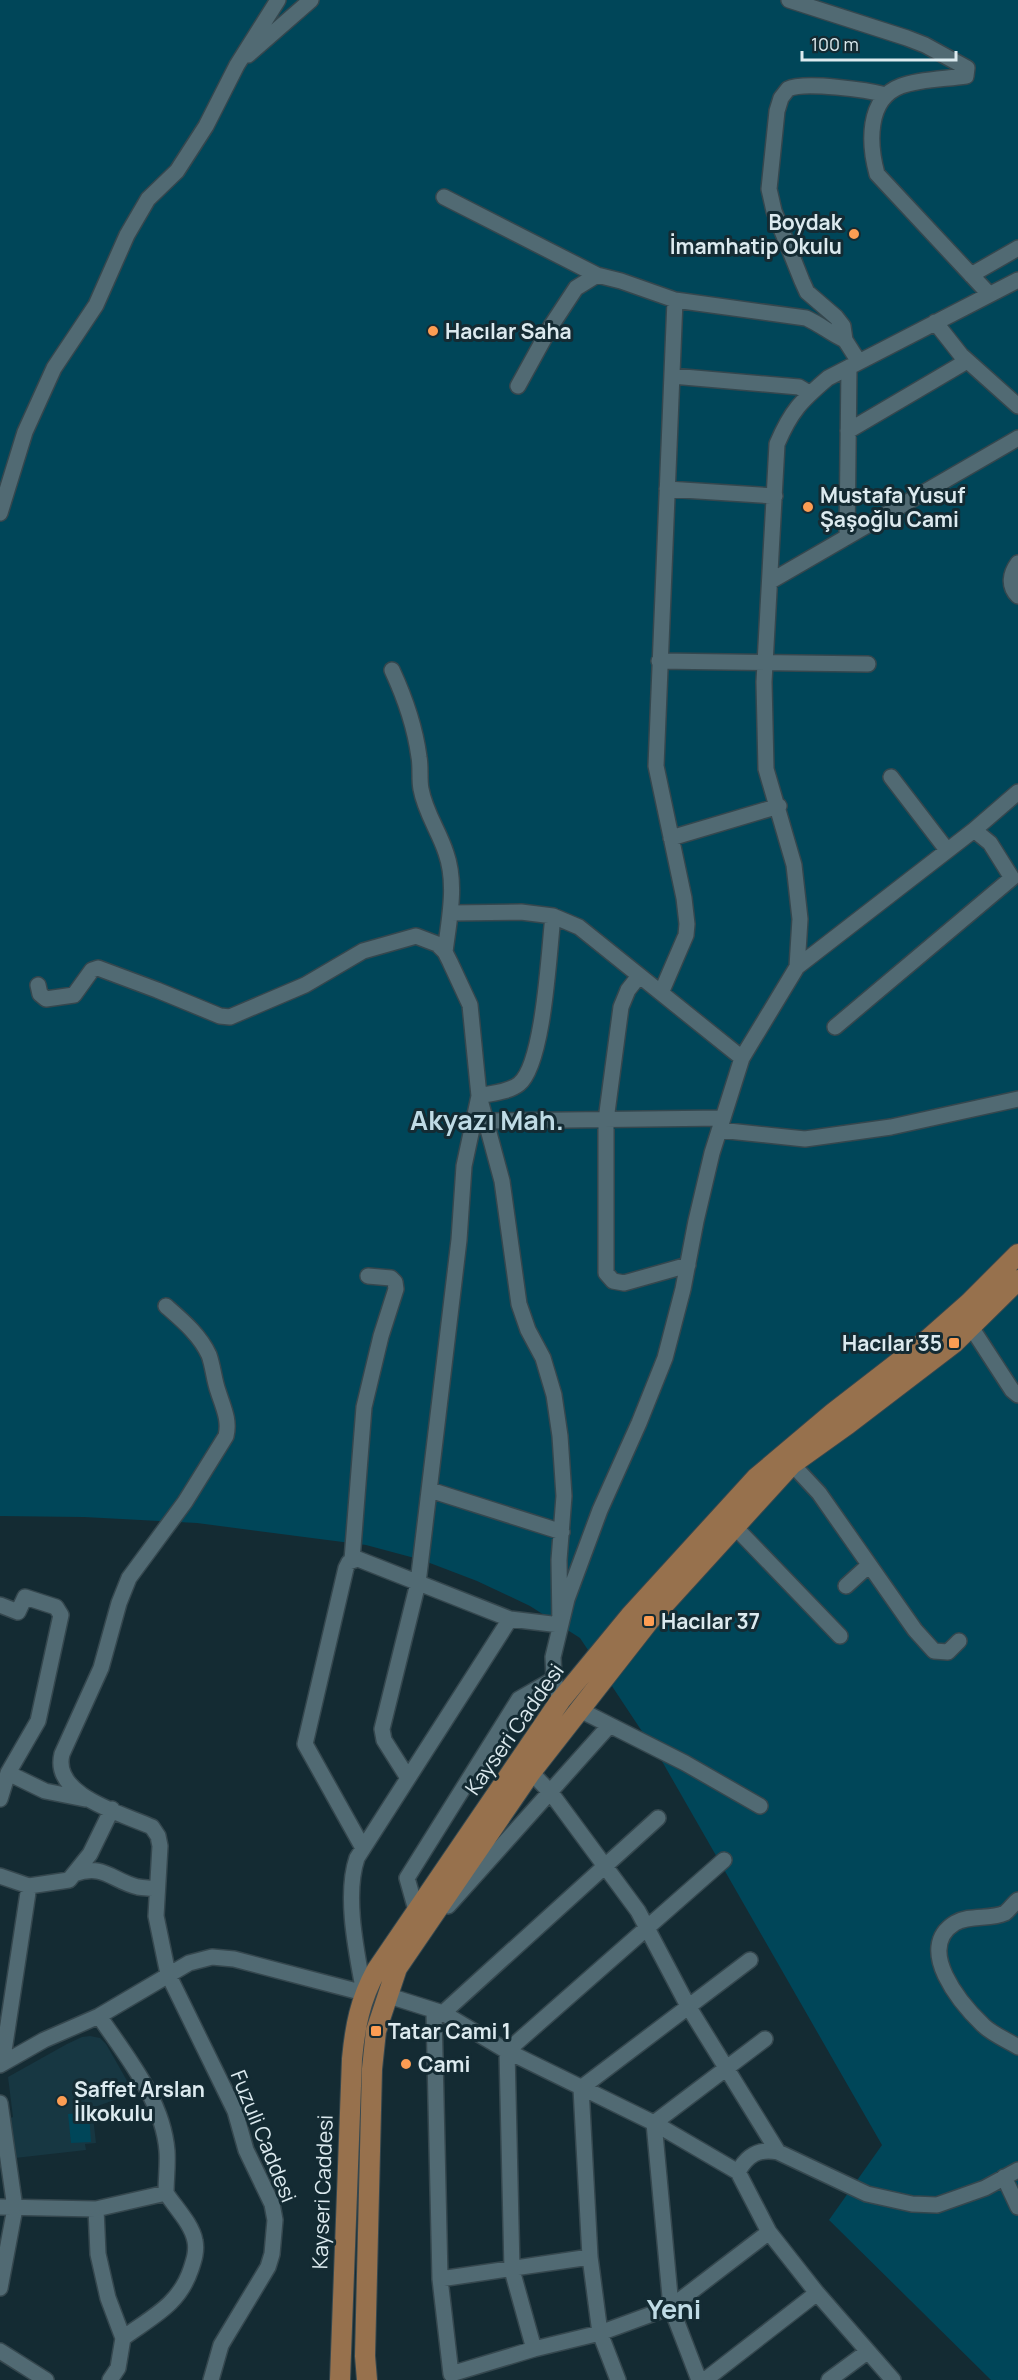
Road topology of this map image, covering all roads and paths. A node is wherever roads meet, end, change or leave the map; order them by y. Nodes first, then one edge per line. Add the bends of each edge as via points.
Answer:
1 (278, 0) edge
2 (311, 0) edge
3 (789, 0) edge
4 (237, 65) junction
5 (886, 95) junction
6 (444, 197) dead end
7 (1018, 248) edge
8 (597, 275) junction
9 (971, 275) junction
10 (1018, 280) edge
11 (989, 294) junction
12 (675, 300) junction
13 (935, 322) junction
14 (845, 340) junction
15 (968, 361) junction
16 (854, 365) junction
17 (672, 376) junction
18 (518, 386) dead end
19 (809, 393) junction
20 (1018, 406) edge
21 (848, 431) junction
22 (1018, 438) edge
23 (666, 489) junction
24 (775, 496) junction
25 (0, 513) edge
26 (847, 537) junction
27 (1018, 563) edge
28 (771, 581) junction
29 (1018, 596) edge
30 (659, 661) junction
31 (765, 662) junction
32 (868, 664) dead end
33 (392, 670) dead end
34 (891, 777) dead end
35 (1018, 792) edge
36 (778, 806) junction
37 (974, 830) junction
38 (671, 838) junction
39 (947, 850) junction
40 (450, 913) junction
41 (553, 916) junction
42 (445, 952) junction
43 (797, 967) junction
44 (639, 976) junction
45 (38, 985) dead end
46 (661, 993) junction
47 (835, 1027) dead end
48 (742, 1058) junction
49 (479, 1096) junction
50 (1018, 1099) edge
51 (606, 1120) junction
52 (486, 1121) junction
53 (721, 1124) junction
54 (1018, 1254) edge
55 (688, 1265) junction
56 (368, 1276) dead end
57 (1018, 1280) edge
58 (166, 1306) dead end
59 (971, 1327) junction
60 (1018, 1395) edge
61 (792, 1464) junction
62 (430, 1490) junction
63 (735, 1527) junction
64 (561, 1532) junction
65 (352, 1560) junction
66 (869, 1565) junction
67 (418, 1583) junction
68 (846, 1586) dead end
69 (0, 1605) edge
70 (510, 1619) junction
71 (560, 1625) junction
72 (840, 1636) dead end
73 (959, 1641) dead end
74 (554, 1680) junction
75 (560, 1701) junction
76 (578, 1709) junction
77 (609, 1726) junction
78 (531, 1772) junction
79 (8, 1773) junction
80 (408, 1778) junction
81 (551, 1793) junction
82 (0, 1799) edge
83 (86, 1799) junction
84 (760, 1806) dead end
85 (112, 1809) junction
86 (658, 1818) dead end
87 (363, 1848) junction
88 (724, 1860) dead end
89 (606, 1865) junction
90 (74, 1874) junction
91 (0, 1876) edge
92 (29, 1886) junction
93 (157, 1889) junction
94 (1018, 1900) edge
95 (416, 1911) junction
96 (647, 1929) junction
97 (413, 1943) junction
98 (750, 1960) dead end
99 (168, 1974) junction
100 (364, 1993) junction
101 (386, 1995) junction
102 (688, 2006) junction
103 (439, 2012) junction
104 (99, 2016) junction
105 (765, 2039) dead end
106 (1018, 2047) edge
107 (507, 2051) junction
108 (1, 2065) edge
109 (726, 2067) junction
110 (581, 2088) junction
111 (0, 2103) edge
112 (654, 2123) junction
113 (778, 2152) junction
114 (1018, 2170) edge
115 (738, 2172) junction
116 (1004, 2177) junction
117 (166, 2193) junction
118 (8, 2207) edge
119 (1018, 2207) edge
120 (96, 2209) junction
121 (769, 2232) junction
122 (590, 2257) junction
123 (512, 2270) junction
124 (440, 2279) junction
125 (0, 2288) edge
126 (817, 2293) junction
127 (671, 2307) junction
128 (600, 2333) junction
129 (123, 2337) junction
130 (534, 2349) junction
131 (0, 2351) edge
132 (867, 2352) junction
133 (451, 2378) edge
134 (46, 2380) edge
135 (110, 2380) edge
136 (211, 2380) edge
137 (340, 2380) edge
138 (367, 2380) edge
139 (618, 2380) edge
140 (699, 2380) edge
141 (705, 2380) edge
142 (829, 2380) edge
143 (894, 2380) edge

1 - 4 street
2 - 4 street
3 - 5 street via 908,38 968,71 966,76 904,85
4 - 25 street via 207,126 177,171 148,199 96,305 54,368 25,432
5 - 9 street via 874,117 872,132 877,174
5 - 14 street via 842,88 792,87 781,98 773,134 769,189 774,211 807,292 836,317 843,326
6 - 8 street
7 - 9 street
8 - 12 street
8 - 18 street via 576,288
9 - 11 street
10 - 11 street
11 - 13 street
12 - 14 street via 806,318
12 - 17 street
13 - 15 street
13 - 16 street
14 - 16 street
15 - 20 street
15 - 21 street
16 - 19 street
16 - 21 street
17 - 19 street via 799,387
17 - 23 street
19 - 24 street via 787,421 777,444
21 - 26 street
22 - 26 street
23 - 24 street
23 - 30 street
24 - 28 street
26 - 28 street
27 - 29 street via 1011,575
28 - 31 street
30 - 31 street
30 - 38 street via 656,766
31 - 32 street
31 - 36 street via 766,769
33 - 40 street via 413,728 426,809 447,855 452,884
34 - 39 street
35 - 37 street
36 - 38 street
36 - 43 street via 794,865 800,919
37 - 39 street
37 - 47 street via 990,843 1012,878
38 - 46 street via 687,924
39 - 43 street
40 - 41 street via 521,912
40 - 42 street
41 - 44 street via 579,927
41 - 49 street via 539,1037 530,1068 526,1077 510,1089
42 - 45 street via 437,944 416,936 363,951 305,985 225,1017 98,968 92,970 74,995 46,999
42 - 49 street via 470,1005
43 - 48 street
44 - 46 street
44 - 51 street via 621,1007
46 - 48 street
48 - 53 street
49 - 52 street
49 - 62 street via 464,1166
50 - 53 street via 891,1127 805,1139
51 - 52 street
51 - 53 street
51 - 55 street via 606,1273 613,1281 624,1283
52 - 64 street via 502,1181 519,1304 543,1358 554,1395 564,1496
53 - 55 street
54 - 75 main road, Kayseri Caddesi via 926,1341 756,1478 630,1616
55 - 71 street via 665,1358 600,1510
56 - 65 street via 391,1278 396,1289 364,1407
57 - 59 main road, Kayseri Caddesi
58 - 83 street via 192,1329 209,1355 228,1427 185,1502 129,1578 119,1603 101,1668 60,1761 63,1774
59 - 60 street via 1006,1383
59 - 61 main road, Kayseri Caddesi
61 - 63 main road, Kayseri Caddesi
61 - 66 street via 819,1492
62 - 64 street
62 - 67 street
63 - 72 street
63 - 76 main road, Kayseri Caddesi via 649,1621
64 - 71 street
65 - 67 street
65 - 87 street via 346,1568 305,1744
66 - 68 street
66 - 73 street via 934,1651 948,1652
67 - 70 street
67 - 80 street via 382,1729 384,1740
69 - 79 street via 18,1612 25,1597 56,1607 61,1615 38,1721
70 - 71 street
70 - 80 street
71 - 74 street via 553,1657
74 - 75 street
74 - 95 street via 519,1699 407,1878
75 - 95 main road, Kayseri Caddesi
76 - 77 street
76 - 78 main road, Kayseri Caddesi
77 - 81 street
77 - 84 street
78 - 81 street
78 - 97 main road, Kayseri Caddesi
79 - 82 street
79 - 83 street, Fuzuli Caddesi via 45,1791
80 - 87 street
81 - 89 street
81 - 97 street
83 - 85 street, Fuzuli Caddesi
85 - 90 street via 90,1854
85 - 93 street, Fuzuli Caddesi via 152,1827 158,1836
86 - 89 street
87 - 100 street via 353,1869 352,1932
88 - 96 street
89 - 96 street
89 - 103 street
90 - 92 street via 69,1880
90 - 93 street via 94,1869 137,1887
91 - 92 street
92 - 108 street
93 - 99 street, Fuzuli Caddesi via 156,1916
94 - 106 street via 1004,1913 956,1923 943,1935 939,1955 947,1981 983,2025
95 - 100 main road, Kayseri Caddesi
96 - 102 street
96 - 107 street
97 - 101 main road, Kayseri Caddesi
98 - 102 street
99 - 100 street via 212,1957 234,1959
99 - 104 street
99 - 136 street, Fuzuli Caddesi via 235,2111 246,2150 272,2204 275,2220 268,2267 221,2344
100 - 137 main road, Kayseri Caddesi via 352,2059
101 - 103 street
101 - 138 main road, Kayseri Caddesi via 376,2031 370,2098
102 - 109 street
102 - 110 street
103 - 107 street
103 - 124 street
104 - 108 street via 44,2040
104 - 117 street via 130,2060 156,2108 166,2150
105 - 109 street
107 - 110 street
107 - 123 street
109 - 112 street
109 - 113 street
110 - 112 street
110 - 122 street
111 - 118 street
112 - 115 street
112 - 127 street
113 - 115 street via 758,2151
113 - 116 street via 867,2194 912,2204 937,2205
114 - 116 street
115 - 121 street
116 - 119 street
117 - 120 street
117 - 129 street via 192,2232 194,2261 174,2301
118 - 120 street
118 - 125 street
120 - 129 street via 98,2254 108,2298
121 - 126 street
121 - 127 street
122 - 123 street
122 - 128 street
123 - 124 street
123 - 130 street
124 - 133 street
126 - 132 street
126 - 141 street
127 - 128 street
127 - 140 street
128 - 130 street
128 - 139 street
129 - 135 street via 118,2368
130 - 133 street
131 - 134 street
132 - 142 street
132 - 143 street

